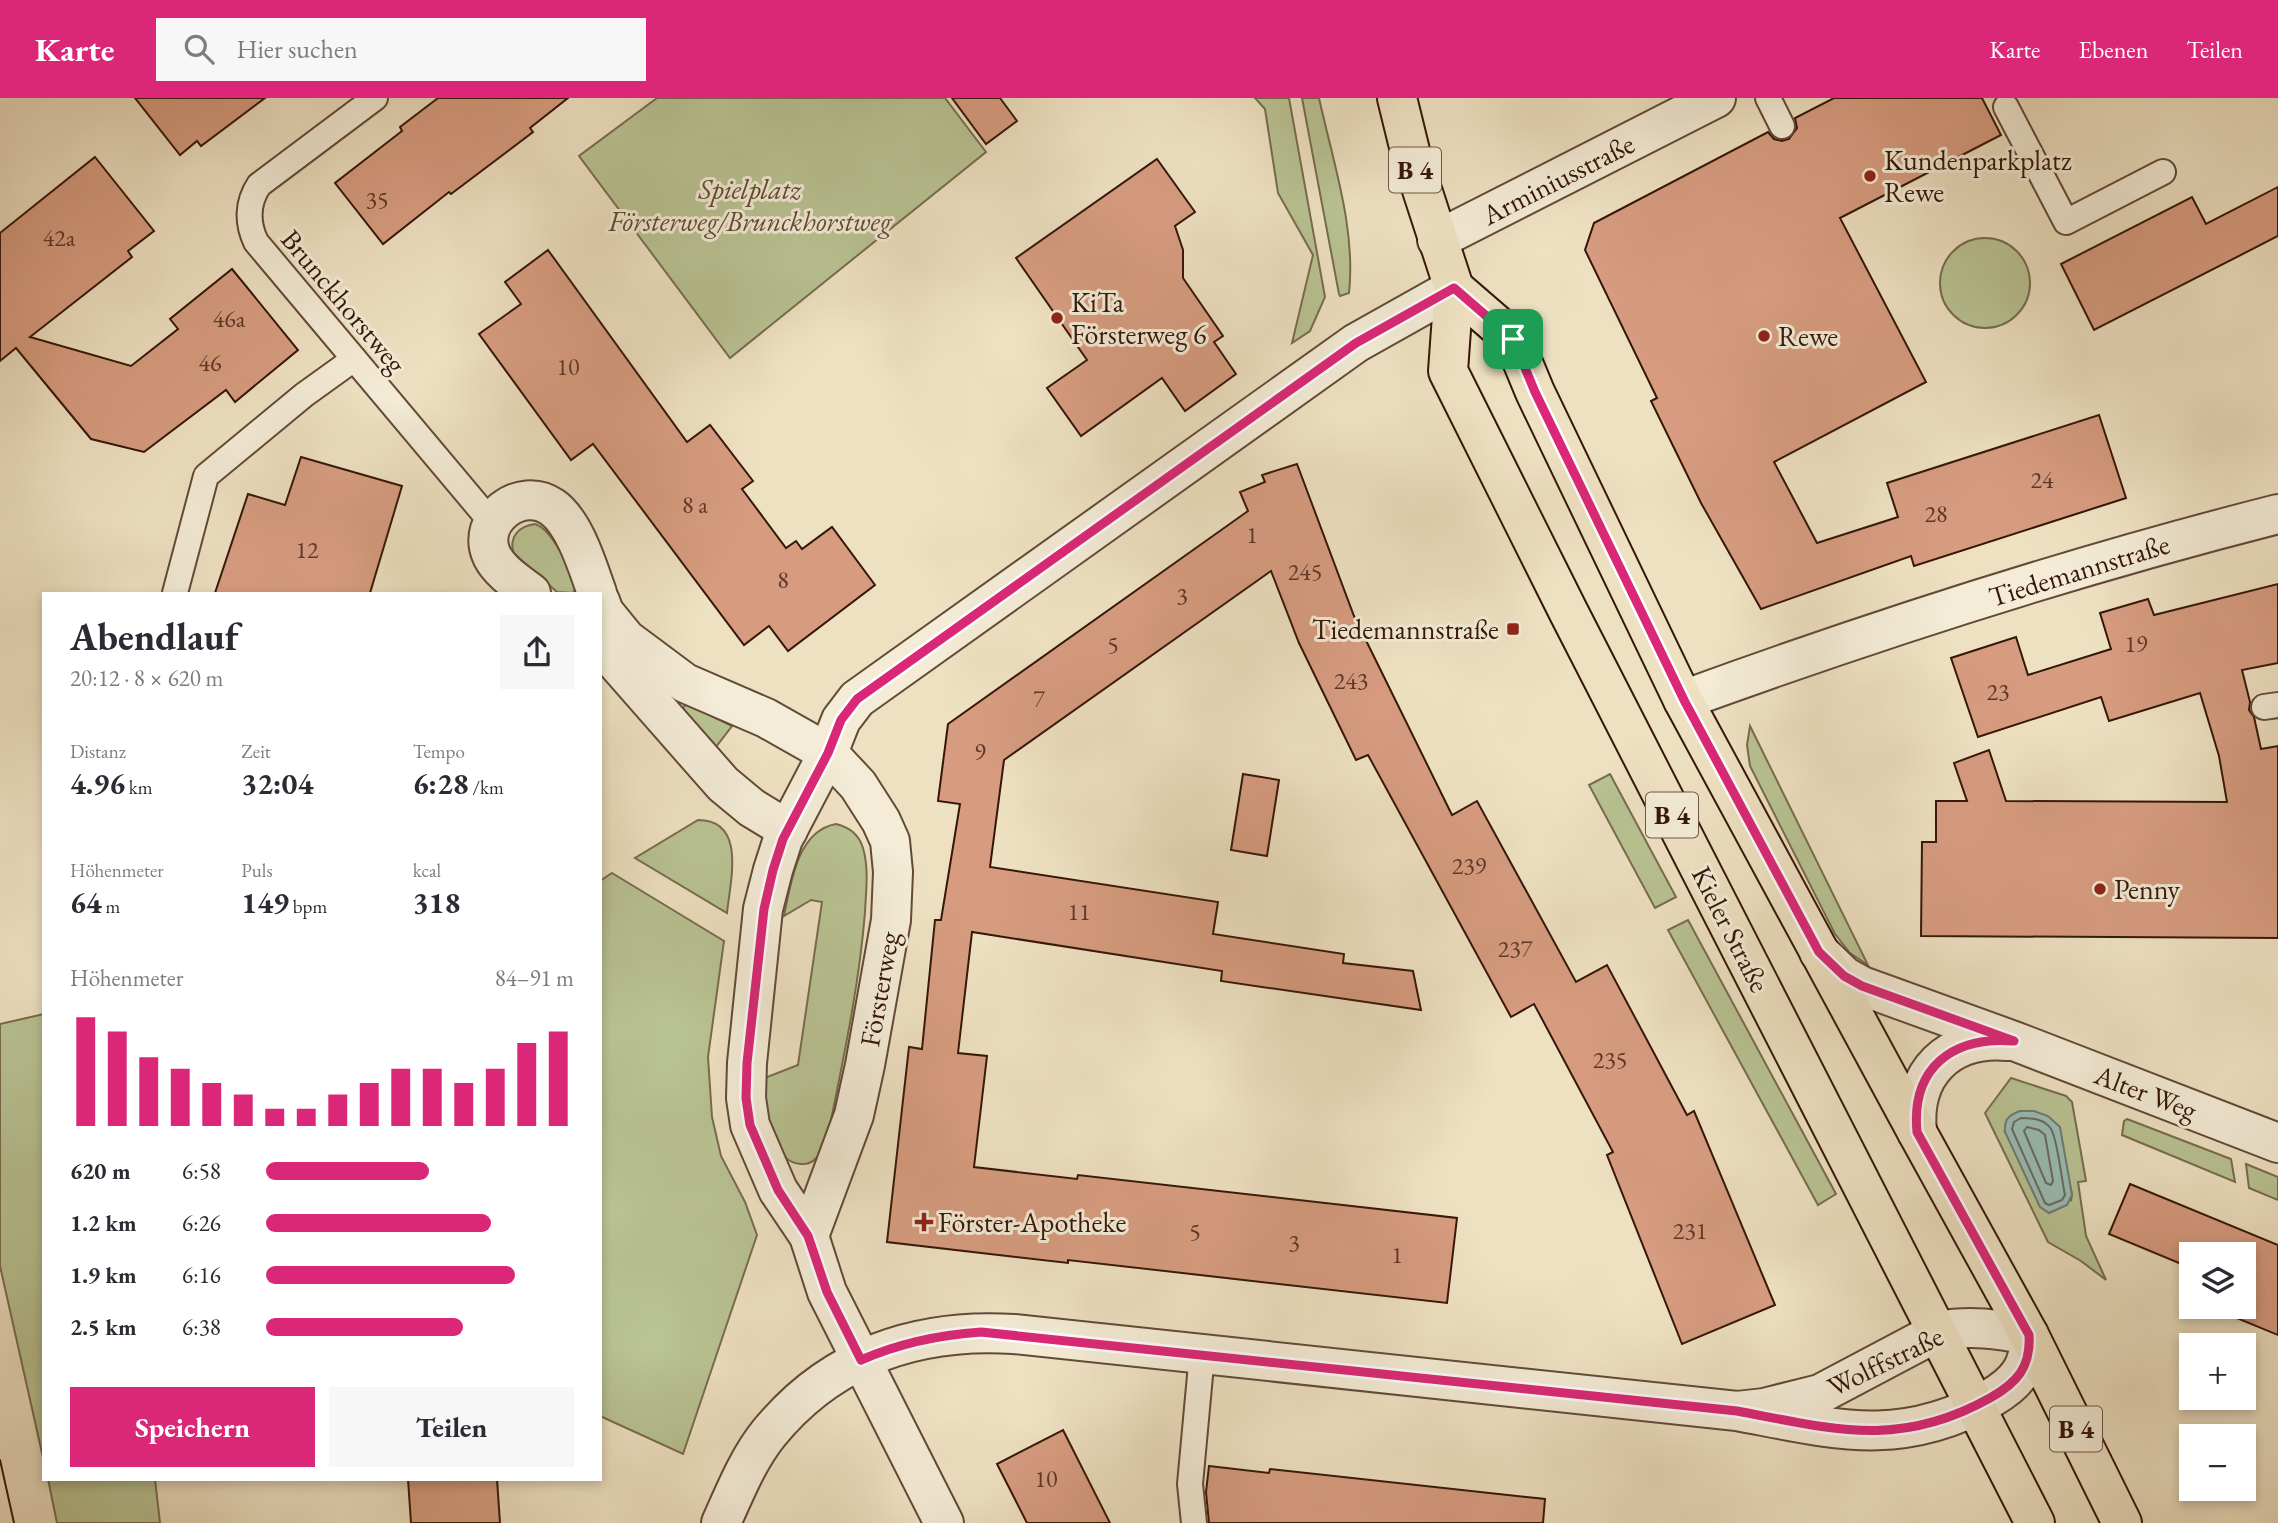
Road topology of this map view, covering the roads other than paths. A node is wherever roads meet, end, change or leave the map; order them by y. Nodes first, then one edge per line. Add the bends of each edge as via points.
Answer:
1 (375, 98) edge
2 (1397, 98) edge
3 (1716, 98) edge
4 (1768, 98) edge
5 (2006, 107) dead end
6 (1782, 126) dead end
7 (2163, 172) dead end
8 (1437, 240) junction
9 (1454, 288) junction
10 (354, 359) junction
11 (2278, 514) edge
12 (492, 523) junction
13 (175, 592) edge
14 (530, 592) edge
15 (597, 592) edge
16 (602, 606) edge
17 (602, 645) edge
18 (1684, 700) junction
19 (828, 753) junction
20 (788, 830) junction
21 (1819, 952) junction
22 (2014, 1041) junction
23 (1917, 1132) junction
24 (2278, 1143) edge
25 (808, 1236) junction
26 (1938, 1331) junction
27 (2029, 1335) junction
28 (1202, 1354) junction
29 (861, 1360) junction
30 (1976, 1406) junction
31 (1737, 1411) junction
32 (721, 1523) edge
33 (944, 1523) edge
34 (1194, 1523) edge
35 (2035, 1523) edge
36 (2122, 1523) edge

1 - 10 lane, Brunckhorstweg via 259,185 250,206 249,229 256,242
2 - 8 main road, Kieler Straße / B 4
3 - 8 street, Arminiusstraße
4 - 6 lane
5 - 7 lane via 2066,222
8 - 9 main road, Kieler Straße / B 4
9 - 18 main road, Kieler Straße / B 4 via 1513,339
9 - 19 street via 1356,343 857,699 841,720
9 - 26 main road, Kieler Straße / B 4 via 1448,371
10 - 12 lane, Brunckhorstweg
10 - 13 lane via 206,476
11 - 18 street, Tiedemannstraße via 2166,542 1886,629
12 - 14 street via 492,555 505,573
12 - 15 street via 503,509 522,500 539,500 554,508 582,551
16 - 19 street, Försterweg via 625,639 685,683 766,718
17 - 20 street via 723,784
18 - 21 main road, Kieler Straße / B 4
19 - 20 street
19 - 25 street, Försterweg via 858,785 881,821 890,841 893,872 873,1027 854,1115
20 - 25 street via 764,909 746,1098 750,1125 778,1190
21 - 22 street, Alter Weg via 1862,986
21 - 23 main road, Kieler Straße / B 4
22 - 23 street, Alter Weg via 1979,1042 1939,1062 1917,1097
22 - 24 street, Alter Weg
23 - 27 main road, Kieler Straße / B 4
25 - 29 street via 827,1292
26 - 27 street, Wolffstraße via 1978,1327
26 - 30 main road, Kieler Straße / B 4
26 - 31 street, Wolffstraße via 1820,1394
27 - 30 street, Wolffstraße via 2027,1364 2017,1380
27 - 36 main road, Kieler Straße / B 4
28 - 29 street, Wolffstraße via 981,1332 918,1339
28 - 31 street, Wolffstraße
28 - 34 lane via 1190,1484
29 - 32 street via 811,1393 768,1434
29 - 33 street
30 - 31 street, Wolffstraße via 1916,1428 1874,1431
30 - 35 main road, Kieler Straße / B 4

